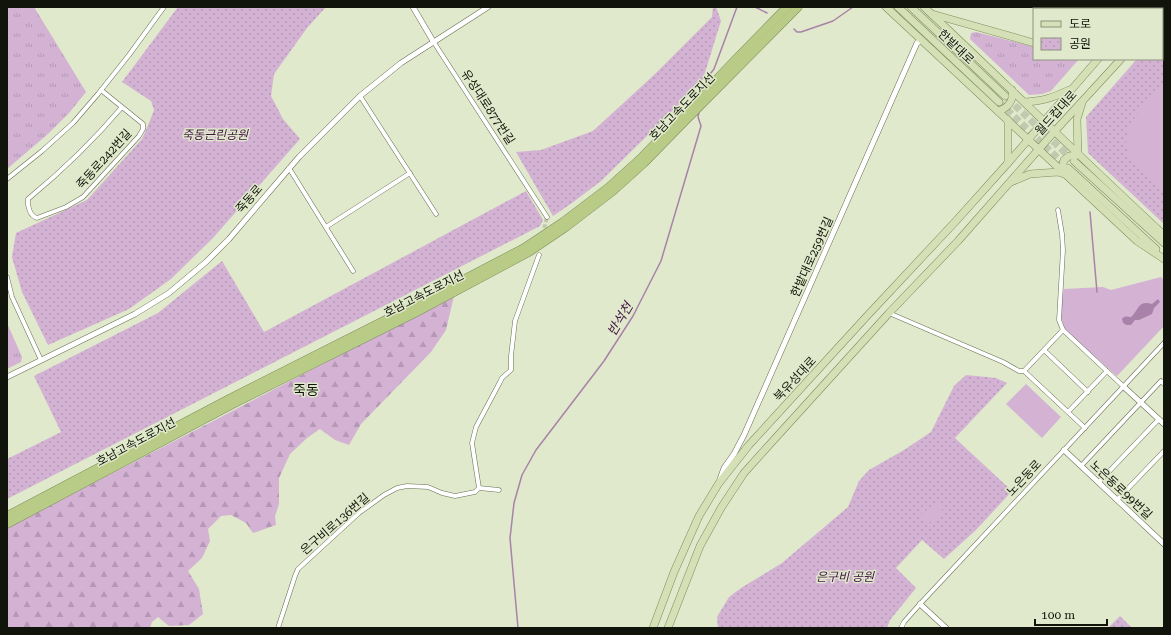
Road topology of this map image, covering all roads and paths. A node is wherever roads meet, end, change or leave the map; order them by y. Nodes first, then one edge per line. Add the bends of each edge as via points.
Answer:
1 (164, 7) edge
2 (413, 7) edge
3 (488, 7) edge
4 (787, 7) edge
5 (798, 7) edge
6 (886, 7) edge
7 (898, 7) edge
8 (911, 7) edge
9 (924, 7) edge
10 (931, 14) junction
11 (922, 40) junction
12 (434, 41) junction
13 (1033, 43) edge
14 (1097, 60) edge
15 (1120, 60) edge
16 (1071, 89) junction
17 (101, 90) junction
18 (1012, 90) junction
19 (360, 96) junction
20 (1005, 96) tunnel mouth
21 (1083, 100) junction
22 (999, 102) tunnel mouth
23 (1024, 102) junction
24 (122, 107) junction
25 (998, 111) junction
26 (684, 117) junction
27 (1008, 120) junction
28 (1044, 121) junction
29 (1054, 132) junction
30 (1028, 139) junction
31 (1039, 149) junction
32 (1076, 158) junction
33 (1008, 163) junction
34 (289, 168) junction
35 (1067, 172) junction
36 (410, 173) junction
37 (998, 174) joint
38 (7, 179) edge
39 (1009, 183) junction
40 (1058, 210) dead end
41 (436, 214) dead end
42 (547, 217) dead end
43 (326, 227) junction
44 (1164, 235) edge
45 (1164, 243) edge
46 (539, 254) dead end
47 (1164, 258) edge
48 (353, 271) dead end
49 (7, 278) edge
50 (889, 313) junction
51 (1063, 330) junction
52 (1164, 344) edge
53 (1044, 350) junction
54 (41, 360) junction
55 (1024, 371) junction
56 (1107, 371) junction
57 (7, 378) edge
58 (1164, 384) edge
59 (1124, 387) junction
60 (1088, 392) junction
61 (1141, 403) junction
62 (1068, 412) junction
63 (1159, 419) junction
64 (1164, 424) edge
65 (1085, 428) junction
66 (1064, 450) junction
67 (1164, 451) edge
68 (1081, 466) junction
69 (1099, 482) junction
70 (719, 483) junction
71 (480, 488) junction
72 (499, 490) dead end
73 (1117, 500) junction
74 (7, 516) edge
75 (7, 524) edge
76 (1164, 544) edge
77 (920, 604) junction
78 (278, 628) edge
79 (653, 628) edge
80 (668, 628) edge
81 (901, 628) edge
82 (946, 628) edge

1 - 17 street
2 - 12 street, 유성대로877번길
3 - 12 street, 죽동로
4 - 26 highway, 호남고속도로지선 via 736,58
5 - 26 highway, 호남고속도로지선 via 738,68
6 - 11 main road
7 - 22 main road, 한밭대로
8 - 20 main road, 한밭대로
9 - 10 main road
10 - 13 main road
10 - 18 main road
11 - 25 main road
11 - 70 street, 한밭대로259번길 via 917,43 738,448 724,468
12 - 19 street, 죽동로 via 401,63
12 - 42 street, 유성대로877번길
14 - 16 main road, 월드컵대로
15 - 21 main road, 월드컵대로
16 - 23 main road via 1052,98
16 - 28 main road, 월드컵대로
17 - 24 street, 죽동로242번길
17 - 38 street via 73,123
18 - 23 main road
18 - 25 main road via 1011,102
19 - 34 street, 죽동로
19 - 36 street
21 - 29 main road, 월드컵대로
21 - 32 main road via 1078,119
23 - 28 main road
24 - 24 street, 죽동로242번길 via 95,138 28,199 34,218 66,207 83,197 139,136 143,129 142,123
25 - 27 main road
26 - 74 highway, 호남고속도로지선 via 609,187 524,248
26 - 75 highway, 호남고속도로지선 via 644,163 613,192 529,252 415,313 230,405
27 - 30 main road
27 - 33 main road
28 - 29 main road
28 - 30 main road, 월드컵대로
29 - 31 main road, 월드컵대로
29 - 32 main road
30 - 31 main road
30 - 33 main road, 월드컵대로
31 - 35 main road
31 - 39 main road, 월드컵대로
32 - 35 main road via 1069,156 1064,160 1062,168
32 - 44 main road
32 - 45 main road
33 - 37 main road, 월드컵대로
34 - 43 street
34 - 54 street, 죽동로 via 229,239 169,293 135,314
35 - 39 main road via 1030,174
35 - 47 main road
36 - 41 street
36 - 43 street
37 - 70 main road, 북유성대로 via 749,445
39 - 50 main road, 북유성대로
40 - 51 street via 1063,250 1059,320
43 - 48 street
46 - 71 street via 514,325 511,370 502,378 474,434 472,443
49 - 54 street via 12,297
50 - 55 street via 1003,362 1018,371
50 - 80 main road, 북유성대로 via 744,473 700,546
51 - 53 street
51 - 56 street
52 - 59 street, 노은동로
53 - 55 street
53 - 60 street
54 - 57 street, 죽동로
55 - 62 street
56 - 59 street
56 - 60 street
58 - 61 street via 1161,382
59 - 61 street
59 - 65 street, 노은동로
60 - 62 street
61 - 63 street
61 - 68 street
62 - 65 street
63 - 64 street
63 - 69 street
65 - 66 street, 노은동로
66 - 68 street, 노은동로99번길
66 - 77 street, 노은동로
67 - 73 street
68 - 69 street, 노은동로99번길
69 - 73 street, 노은동로99번길
70 - 79 main road, 북유성대로 via 699,516
71 - 72 street
71 - 78 street, 은구비로136번길 via 475,492 456,496 428,487 407,486 384,495 359,513 298,569
73 - 76 street, 노은동로99번길
77 - 81 street, 노은동로
77 - 82 street

